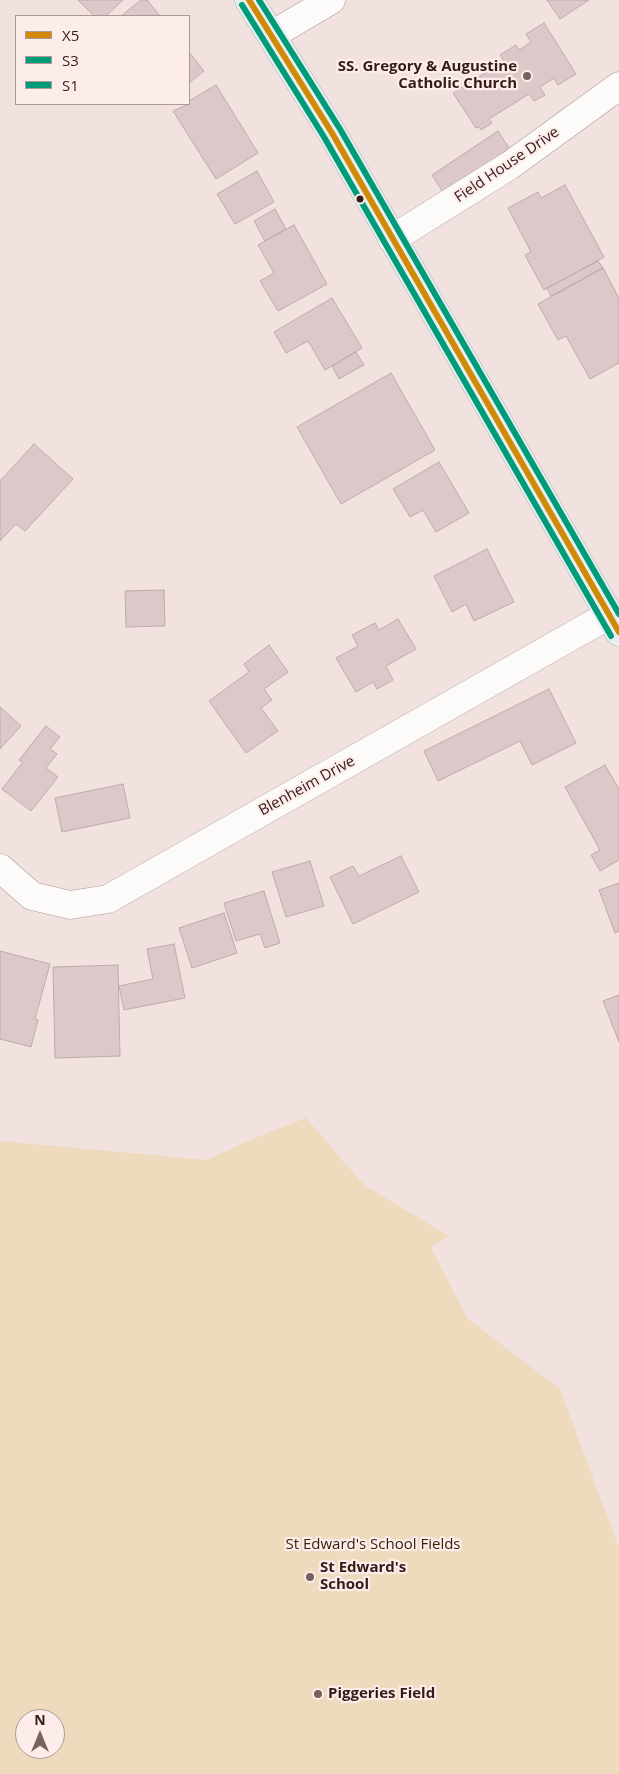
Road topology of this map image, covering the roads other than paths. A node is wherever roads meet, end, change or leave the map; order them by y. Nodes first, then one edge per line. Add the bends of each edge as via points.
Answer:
1 (249, 0) edge
2 (331, 0) edge
3 (272, 35) junction
4 (619, 86) edge
5 (392, 239) junction
6 (614, 624) edge
7 (0, 868) edge

1 - 3 main road
2 - 3 street
3 - 5 main road
4 - 5 street, Field House Drive via 509,166
5 - 6 main road
6 - 7 street, Blenheim Drive via 108,899 70,905 32,896

